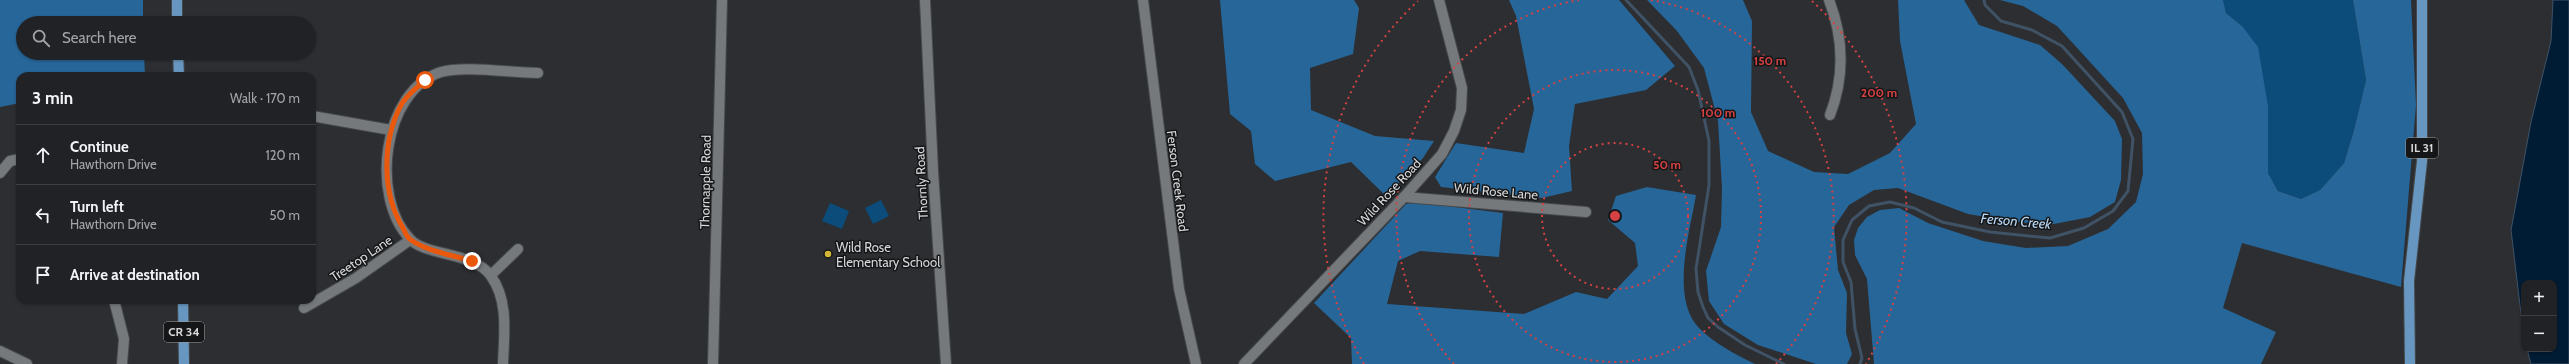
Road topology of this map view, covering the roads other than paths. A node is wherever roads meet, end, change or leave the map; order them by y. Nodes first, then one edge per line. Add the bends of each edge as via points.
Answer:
1 (177, 0) edge
2 (722, 0) edge
3 (925, 0) edge
4 (1143, 0) edge
5 (1439, 0) edge
6 (1829, 0) edge
7 (2422, 0) edge
8 (177, 16) edge
9 (178, 60) edge
10 (179, 72) edge
11 (538, 73) dead end
12 (1830, 115) dead end
13 (316, 117) edge
14 (391, 130) junction
15 (16, 160) edge
16 (0, 173) edge
17 (1404, 197) junction
18 (1586, 212) dead end
19 (410, 240) junction
20 (518, 249) dead end
21 (491, 275) junction
22 (316, 301) edge
23 (115, 304) edge
24 (183, 304) edge
25 (311, 304) edge
26 (304, 308) dead end
27 (0, 350) edge
28 (27, 364) edge
29 (122, 364) edge
30 (184, 364) edge
31 (503, 364) edge
32 (714, 364) edge
33 (946, 364) edge
34 (1196, 364) edge
35 (1244, 364) edge
36 (2410, 364) edge

1 - 8 main road
2 - 32 street, Thornapple Road
3 - 33 street, Thornly Road
4 - 34 street, Ferson Creek Road via 1178,289
5 - 17 street, Wild Rose Road via 1462,88 1461,110 1442,154
6 - 12 street via 1840,36 1842,61 1838,94
7 - 36 main road, IL 31 via 2422,161 2409,294
9 - 10 main road
11 - 14 street via 460,70 441,72 425,80 411,93 400,106
13 - 14 street
14 - 19 street via 388,155 389,195 396,216
15 - 16 street via 10,161
17 - 18 street, Wild Rose Lane
17 - 35 street, Wild Rose Road
19 - 21 street via 430,249 472,261
19 - 22 street, Treetop Lane via 356,278
20 - 21 street
21 - 31 street via 501,296 504,312
23 - 29 street via 124,339
24 - 30 main road, CR 34
25 - 26 street, Treetop Lane
27 - 28 street

